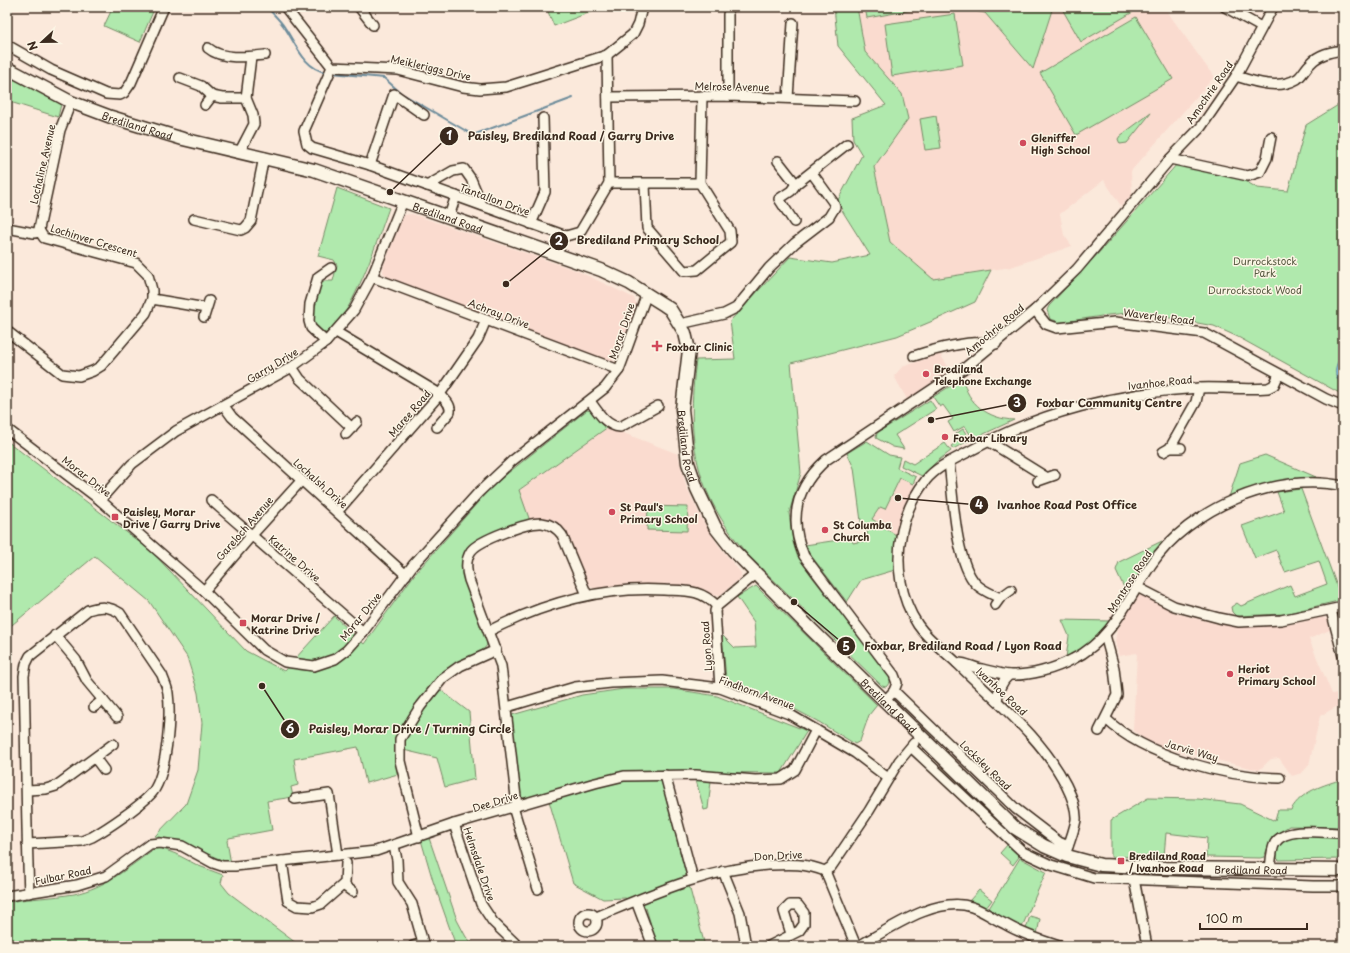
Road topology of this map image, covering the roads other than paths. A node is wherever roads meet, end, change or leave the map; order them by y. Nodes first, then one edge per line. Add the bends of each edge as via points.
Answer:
1 (164, 7) edge
2 (285, 7) edge
3 (359, 7) edge
4 (642, 7) edge
5 (1225, 7) edge
6 (1272, 7) edge
7 (728, 14) dead end
8 (793, 23) dead end
9 (373, 25) dead end
10 (1261, 27) junction
11 (7, 45) edge
12 (208, 48) dead end
13 (1342, 50) edge
14 (265, 55) dead end
15 (606, 55) junction
16 (251, 57) junction
17 (331, 68) junction
18 (8, 70) edge
19 (1236, 76) junction
20 (180, 78) dead end
21 (212, 96) junction
22 (702, 96) junction
23 (728, 96) junction
24 (608, 97) junction
25 (246, 98) junction
26 (788, 98) junction
27 (855, 101) dead end
28 (71, 102) junction
29 (205, 105) dead end
30 (424, 115) dead end
31 (543, 118) dead end
32 (1271, 137) dead end
33 (847, 144) dead end
34 (240, 151) junction
35 (264, 157) junction
36 (1170, 159) junction
37 (778, 161) dead end
38 (370, 165) junction
39 (812, 173) junction
40 (609, 183) junction
41 (700, 183) junction
42 (645, 184) junction
43 (796, 184) junction
44 (427, 186) junction
45 (456, 196) junction
46 (403, 201) junction
47 (482, 205) junction
48 (449, 216) junction
49 (194, 219) dead end
50 (794, 222) dead end
51 (531, 224) junction
52 (7, 228) edge
53 (40, 232) junction
54 (331, 268) dead end
55 (372, 277) junction
56 (647, 293) junction
57 (152, 298) junction
58 (206, 309) dead end
59 (1035, 310) junction
60 (486, 320) junction
61 (680, 324) junction
62 (7, 331) edge
63 (336, 332) junction
64 (326, 342) junction
65 (996, 344) junction
66 (914, 356) dead end
67 (292, 368) junction
68 (619, 370) junction
69 (1279, 374) junction
70 (1199, 388) junction
71 (440, 394) junction
72 (590, 402) junction
73 (224, 406) junction
74 (658, 406) dead end
75 (1343, 406) edge
76 (437, 427) dead end
77 (352, 428) dead end
78 (7, 429) edge
79 (988, 441) junction
80 (1181, 448) dead end
81 (949, 462) junction
82 (1047, 478) dead end
83 (301, 481) junction
84 (1343, 486) edge
85 (100, 500) junction
86 (211, 500) dead end
87 (337, 512) junction
88 (252, 534) junction
89 (756, 574) junction
90 (406, 575) junction
91 (1137, 587) junction
92 (1011, 590) dead end
93 (204, 591) junction
94 (587, 595) junction
95 (717, 606) junction
96 (1343, 607) edge
97 (1331, 610) junction
98 (489, 631) junction
99 (364, 632) junction
100 (55, 635) junction
101 (1105, 635) junction
102 (496, 650) junction
103 (1343, 656) edge
104 (957, 663) junction
105 (1009, 675) junction
106 (720, 688) junction
107 (894, 691) junction
108 (102, 700) junction
109 (997, 701) junction
110 (884, 702) junction
111 (94, 707) dead end
112 (507, 707) junction
113 (117, 717) dead end
114 (1106, 719) junction
115 (816, 730) junction
116 (1099, 731) dead end
117 (921, 736) junction
118 (113, 744) dead end
119 (911, 746) junction
120 (95, 758) junction
121 (104, 770) dead end
122 (665, 774) junction
123 (888, 778) junction
124 (1280, 778) dead end
125 (27, 790) junction
126 (295, 799) dead end
127 (515, 806) junction
128 (454, 824) junction
129 (1343, 833) edge
130 (419, 838) junction
131 (160, 843) joint
132 (27, 844) junction
133 (394, 846) junction
134 (1067, 851) junction
135 (338, 855) junction
136 (282, 861) junction
137 (346, 864) dead end
138 (1270, 870) junction
139 (1343, 870) edge
140 (723, 871) junction
141 (825, 871) junction
142 (1134, 878) junction
143 (693, 879) junction
144 (343, 885) junction
145 (1343, 886) edge
146 (538, 889) dead end
147 (353, 892) dead end
148 (29, 894) junction
149 (7, 896) edge
150 (636, 901) junction
151 (596, 917) dead end
152 (791, 934) dead end
153 (423, 945) edge
154 (412, 946) edge
155 (518, 946) edge
156 (653, 946) edge
157 (746, 946) edge
158 (769, 946) edge
159 (856, 946) edge
160 (859, 946) edge
161 (1059, 946) edge
162 (1147, 946) edge

1 - 11 street via 131,83 120,95 106,94 51,70
2 - 17 street
3 - 9 street
4 - 15 street, Meikleriggs Drive via 633,34
5 - 10 street
6 - 10 street, Amochrie Road
7 - 23 street
8 - 26 street
10 - 19 street, Amochrie Road
12 - 16 street via 214,53 228,57
13 - 19 street via 1323,54 1312,61 1297,79 1278,84
14 - 16 street
15 - 17 street, Meikleriggs Drive via 518,84 480,89 398,70
15 - 24 street
16 - 25 street
17 - 38 street, Tantallon Drive via 304,131 307,144 312,148
18 - 28 street, Brediland Road
19 - 36 street, Amochrie Road via 1201,127
20 - 21 street via 201,86
21 - 25 street
21 - 29 street
22 - 23 street, Melrose Avenue
22 - 24 street, Melrose Avenue
22 - 41 street
23 - 26 street, Melrose Avenue
24 - 40 street
25 - 34 street via 254,124
26 - 27 street, Melrose Avenue
28 - 34 street, Brediland Road via 111,118 183,139
28 - 53 street, Lochaline Avenue via 60,130
30 - 38 street via 394,94
31 - 51 street via 545,192
32 - 36 street via 1267,158 1260,172 1248,176
33 - 39 street
34 - 35 street, Brediland Road
35 - 46 street, Brediland Road via 314,170
35 - 49 street via 251,221 245,228 241,230
36 - 59 street, Amochrie Road via 1077,269
37 - 43 street
38 - 44 street, Tantallon Drive
39 - 43 street
39 - 61 street via 834,202 833,212 774,263 736,308 724,314
40 - 42 street
40 - 51 street, Tantallon Drive via 580,232 566,236
41 - 42 street
41 - 42 street via 732,238 729,244 697,270 688,272 680,269 647,228
43 - 50 street via 779,199
44 - 45 street, Tantallon Drive
44 - 47 street via 457,169 464,169
45 - 47 street, Tantallon Drive
45 - 48 street
46 - 48 street, Brediland Road
46 - 55 street, Garry Drive
47 - 51 street, Tantallon Drive
48 - 56 street, Brediland Road via 601,270
52 - 53 street, Lochinver Crescent
53 - 57 street, Lochinver Crescent via 44,238 136,263 148,275
54 - 64 street via 318,277 310,304 311,328
55 - 60 street, Achray Drive
55 - 63 street, Garry Drive via 354,310
56 - 61 street, Brediland Road via 670,309
56 - 68 street, Morar Drive
57 - 58 street
57 - 62 street via 146,313 101,366 78,376 62,374
59 - 65 street, Amochrie Road
59 - 69 street, Waverley Road via 1046,324 1057,328 1115,322 1204,333
60 - 68 street, Achray Drive
60 - 71 street, Maree Road via 478,339
61 - 89 street, Brediland Road via 689,350 682,409 688,463 715,527
63 - 64 street, Garry Drive
63 - 71 street
64 - 67 street, Garry Drive
65 - 66 street via 988,342 952,346
65 - 107 street, Amochrie Road via 941,385 826,460 815,470 798,500 796,528 804,556 894,675 897,683
67 - 73 street, Garry Drive
67 - 77 street via 300,379
68 - 72 street, Morar Drive
69 - 70 street, Ivanhoe Road via 1274,385 1268,388
69 - 75 street, Waverley Road
70 - 79 street, Ivanhoe Road via 1126,396 1073,407
70 - 80 street via 1196,402 1166,450
71 - 76 street via 449,405 450,412
71 - 87 street, Maree Road
72 - 74 street via 606,422 620,427
72 - 90 street, Morar Drive via 512,461 478,493
73 - 83 street, Lochalsh Drive via 232,417
73 - 85 street, Garry Drive via 176,431 132,464
78 - 85 street, Morar Drive
79 - 81 street, Ivanhoe Road
79 - 82 street
81 - 92 street via 961,556 967,571 976,584 998,602
81 - 104 street, Ivanhoe Road via 927,478 913,500 904,522 900,542 899,570 903,592 919,626 935,645
83 - 87 street, Lochalsh Drive
83 - 88 street, Gareloch Avenue
84 - 91 street, Montrose Road via 1313,482 1278,486 1244,495 1224,504 1200,518 1173,539 1152,563
85 - 93 street, Morar Drive
86 - 88 street, Katrine Drive
87 - 90 street, Lochalsh Drive
88 - 93 street, Gareloch Avenue
88 - 99 street, Katrine Drive
89 - 95 street
89 - 110 street, Brediland Road
90 - 99 street, Morar Drive
91 - 97 street via 1174,606 1228,620 1281,620
91 - 101 street, Montrose Road via 1119,618
93 - 99 street, Morar Drive via 264,650 285,662 314,666 335,659
94 - 95 street via 630,589 688,591 705,596
94 - 98 street via 527,613
94 - 98 street via 559,531 548,524 529,524 480,543 469,555 469,580
95 - 106 street, Lyon Road via 715,616
96 - 97 street
97 - 103 street
98 - 102 street
100 - 108 street via 76,660
100 - 125 street via 30,656 26,664 24,676
100 - 132 street via 88,610 105,607 120,613 162,675 168,693 167,743 163,769 152,794 92,837 82,841
101 - 105 street, Montrose Road via 1075,658 1059,666
101 - 114 street via 1114,668 1117,695
102 - 112 street via 502,666
102 - 130 street via 460,666 444,678 420,707 400,739 400,761
104 - 105 street, Montrose Road via 964,662 975,668
104 - 109 street, Ivanhoe Road
105 - 109 street via 999,689
106 - 112 street, Findhorn Avenue via 662,681 611,683 575,687
106 - 115 street, Findhorn Avenue via 789,714
107 - 110 street
107 - 134 street, Locksley Road via 1016,809
108 - 111 street
108 - 113 street
109 - 134 street, Ivanhoe Road via 1040,743 1069,791 1075,807 1076,820
110 - 117 street, Brediland Road
112 - 127 street
114 - 116 street
114 - 124 street, Jarvie Way via 1131,739 1165,755 1254,776
115 - 122 street, Dee Drive via 795,770 781,779 756,780 696,774
115 - 123 street, Findhorn Avenue via 855,753
117 - 119 street
117 - 134 street, Brediland Road via 1015,828 1044,846
118 - 120 street
119 - 123 street
119 - 142 street, Brediland Road via 1023,852 1076,874 1094,878
120 - 121 street
120 - 125 street via 51,788
122 - 127 street, Dee Drive via 624,776
122 - 143 street
123 - 141 street via 832,867
125 - 132 street
126 - 135 street via 329,794
127 - 128 street, Dee Drive
127 - 146 street
128 - 130 street, Dee Drive
128 - 155 street, Helmsdale Drive via 481,904 493,922
129 - 138 street via 1299,832 1283,836 1275,843
130 - 133 street, Dee Drive
131 - 136 street, Dee Drive via 182,846 222,866
131 - 148 street, Fulbar Road via 150,844 106,876 77,885
132 - 148 street
133 - 135 street, Dee Drive
133 - 153 street via 398,882 412,904
134 - 138 street, Brediland Road via 1101,865
135 - 136 street, Dee Drive
136 - 144 street via 288,901 293,905 316,906
137 - 144 street via 347,878
138 - 139 street, Brediland Road
140 - 141 street, Don Drive via 794,864 810,865
140 - 143 street, Don Drive
140 - 157 street via 740,913
141 - 159 street
142 - 145 street, Brediland Road
142 - 162 street
143 - 150 street, Don Drive
144 - 147 street
148 - 149 street, Fulbar Road
150 - 151 street, Don Drive
150 - 156 street
152 - 158 street
153 - 154 street
160 - 161 street via 918,914 945,906 971,906 1022,933

